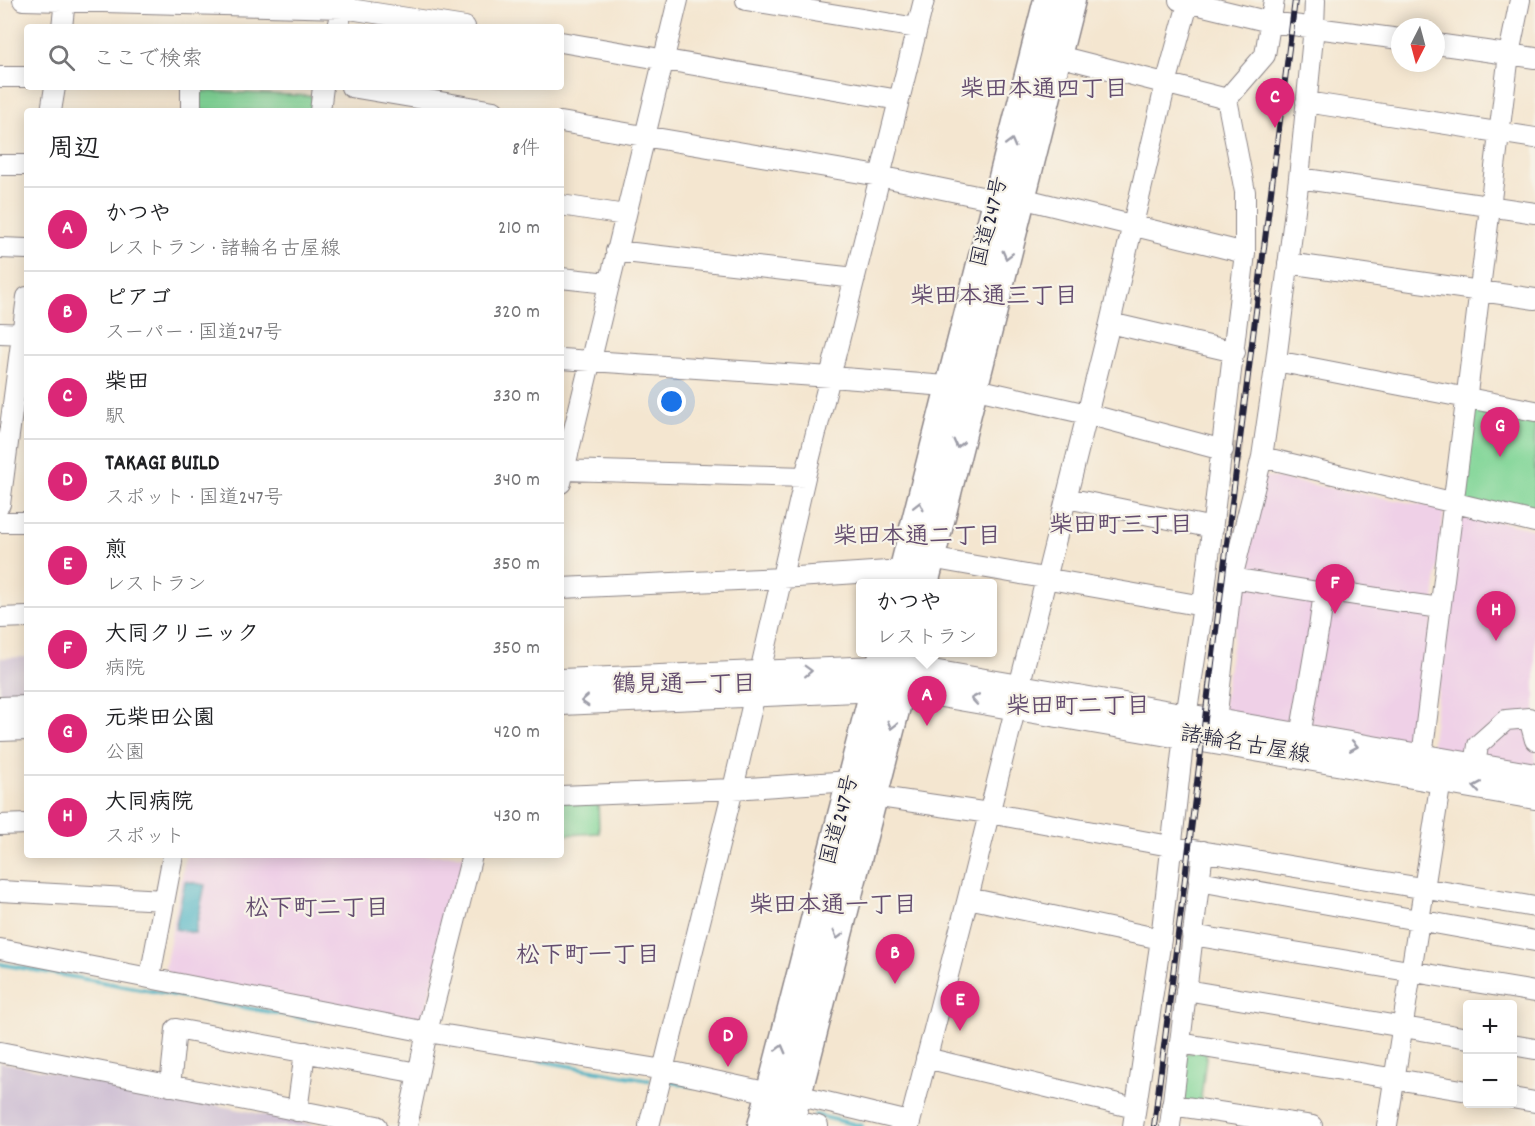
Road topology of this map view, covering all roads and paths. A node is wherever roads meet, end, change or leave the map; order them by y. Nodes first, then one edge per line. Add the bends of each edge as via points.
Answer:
1 (23, 0) edge
2 (65, 0) edge
3 (678, 0) edge
4 (746, 0) edge
5 (924, 0) edge
6 (1048, 0) edge
7 (1071, 0) edge
8 (1274, 0) edge
9 (1315, 0) edge
10 (1520, 0) edge
11 (1185, 1) edge
12 (344, 4) edge
13 (1270, 22) junction
14 (62, 24) edge
15 (339, 24) edge
16 (449, 24) edge
17 (1314, 27) junction
18 (917, 28) junction
19 (1391, 38) edge
20 (564, 42) edge
21 (1445, 45) edge
22 (1509, 54) junction
23 (1058, 56) junction
24 (663, 58) junction
25 (1535, 58) edge
26 (0, 77) edge
27 (24, 77) edge
28 (1166, 83) junction
29 (54, 90) edge
30 (191, 90) edge
31 (323, 90) edge
32 (369, 90) edge
33 (1227, 99) junction
34 (899, 100) junction
35 (1306, 102) junction
36 (52, 108) edge
37 (191, 108) edge
38 (320, 108) edge
39 (476, 108) edge
40 (564, 123) edge
41 (1500, 132) junction
42 (644, 136) junction
43 (1535, 138) edge
44 (0, 165) edge
45 (24, 165) edge
46 (879, 176) junction
47 (1299, 178) junction
48 (1009, 199) junction
49 (564, 205) edge
50 (1491, 206) junction
51 (1535, 213) edge
52 (625, 215) junction
53 (1133, 227) junction
54 (0, 248) edge
55 (24, 249) edge
56 (616, 251) junction
57 (1245, 254) junction
58 (1288, 263) junction
59 (855, 278) junction
60 (564, 279) edge
61 (608, 283) junction
62 (1480, 291) junction
63 (1535, 299) edge
64 (1110, 323) junction
65 (0, 333) edge
66 (24, 334) edge
67 (24, 337) edge
68 (1235, 352) junction
69 (564, 360) edge
70 (589, 361) junction
71 (1276, 361) junction
72 (831, 377) junction
73 (961, 387) junction
74 (8, 388) edge
75 (1467, 397) junction
76 (1535, 411) edge
77 (1087, 414) junction
78 (11, 435) edge
79 (566, 439) edge
80 (1223, 450) junction
81 (1262, 457) junction
82 (564, 464) edge
83 (564, 477) edge
84 (805, 477) junction
85 (1067, 498) junction
86 (1453, 503) junction
87 (0, 504) edge
88 (0, 522) edge
89 (24, 522) edge
90 (1535, 522) edge
91 (1213, 528) junction
92 (914, 574) edge
93 (782, 578) junction
94 (1232, 578) junction
95 (1047, 579) junction
96 (564, 588) edge
97 (1324, 593) junction
98 (1203, 606) junction
99 (1440, 608) junction
100 (24, 617) edge
101 (0, 618) edge
102 (892, 670) edge
103 (564, 682) edge
104 (757, 683) junction
105 (1017, 697) junction
106 (564, 702) edge
107 (24, 709) edge
108 (0, 710) edge
109 (1216, 722) junction
110 (1185, 726) junction
111 (24, 727) edge
112 (1533, 728) edge
113 (0, 729) edge
114 (1300, 736) junction
115 (1422, 757) junction
116 (1475, 766) junction
117 (1535, 777) edge
118 (1441, 780) junction
119 (862, 788) junction
120 (733, 789) junction
121 (564, 796) edge
122 (1535, 796) edge
123 (989, 813) junction
124 (24, 824) edge
125 (0, 825) edge
126 (1170, 846) junction
127 (1203, 852) junction
128 (172, 858) edge
129 (471, 858) edge
130 (1199, 881) junction
131 (1425, 887) junction
132 (0, 891) edge
133 (968, 898) junction
134 (164, 900) junction
135 (1535, 907) edge
136 (1419, 921) junction
137 (1192, 935) junction
138 (1161, 939) junction
139 (1535, 941) edge
140 (0, 949) edge
141 (1411, 972) junction
142 (150, 977) junction
143 (1186, 990) junction
144 (1535, 992) edge
145 (1402, 1027) junction
146 (427, 1032) junction
147 (1463, 1037) edge
148 (1180, 1043) junction
149 (1517, 1047) edge
150 (1535, 1049) edge
151 (0, 1052) edge
152 (305, 1052) junction
153 (926, 1058) junction
154 (664, 1070) junction
155 (418, 1073) junction
156 (1394, 1078) junction
157 (170, 1086) junction
158 (1463, 1090) edge
159 (1517, 1099) edge
160 (1535, 1102) edge
161 (1173, 1105) junction
162 (786, 1108) edge
163 (297, 1111) junction
164 (1134, 1117) edge
165 (909, 1124) edge
166 (377, 1126) edge
167 (407, 1126) edge
168 (649, 1126) edge
169 (762, 1126) edge
170 (818, 1126) edge
171 (1170, 1126) edge
172 (1312, 1126) edge
173 (1387, 1126) edge

1 - 2 street
2 - 12 street
2 - 14 street
3 - 24 street
4 - 18 street
5 - 18 street
48 -> 6 highway, 国道247号
7 - 23 highway, 国道247号
8 - 13 street
9 - 17 street
10 - 22 street
11 - 13 street
11 - 28 street
12 - 15 street
12 - 16 street
13 - 17 street
13 - 33 street via 1265,55
17 - 19 street
17 - 35 street
18 - 34 street
20 - 24 street
21 - 22 street
22 - 25 street
22 - 41 street
23 - 28 street
23 - 48 highway, 国道247号
24 - 34 street
24 - 42 street
26 - 27 street
28 - 33 street
28 - 53 street
29 - 36 street
30 - 37 street
31 - 38 street
32 - 39 street
33 - 57 street via 1245,192
34 - 46 street
35 - 41 street
35 - 47 street
40 - 42 street
41 - 43 street
41 - 50 street
42 - 46 street
42 - 52 street
44 - 45 street
46 - 48 street
46 - 59 street
47 - 50 street
47 - 58 street
48 - 53 street
48 - 73 highway, 国道247号
49 - 52 street
50 - 51 street
50 - 62 street
52 - 56 street
53 - 57 street
53 - 64 street
54 - 55 street
56 - 59 street
56 - 61 street
57 - 68 street
58 - 62 street
58 - 71 street
59 - 72 street
60 - 61 street
61 - 70 street
62 - 63 street
62 - 75 street
64 - 68 street
64 - 77 street
65 - 66 street
67 - 74 street
68 - 80 street
69 - 70 street
70 - 72 street
70 - 79 street
71 - 75 street
71 - 81 street
72 - 73 street
72 - 84 street
73 - 77 street
73 - 92 highway, 国道247号
74 - 78 street
75 - 76 street
75 - 86 street
77 - 80 street
77 - 85 street
78 - 87 street
79 - 82 street
80 - 91 street
81 - 86 street
81 - 94 street
83 - 84 street
84 - 93 street
85 - 91 street
85 - 95 street
86 - 90 street
86 - 99 street
88 - 89 street
91 - 98 street
92 - 93 street
92 - 95 street
93 - 96 street
93 - 104 street
94 - 97 street
94 - 109 street
95 - 98 street
95 - 105 street
97 - 99 street
97 - 114 street
98 - 110 street
99 - 115 street
100 - 101 street
102 - 104 main road, 諸輪名古屋線
102 - 105 main road, 諸輪名古屋線
102 - 119 highway, 国道247号
103 - 104 main road, 諸輪名古屋線
104 -> 106 main road, 諸輪名古屋線
104 - 120 street
105 - 110 main road, 諸輪名古屋線
105 - 123 street
107 - 108 main road
109 - 110 main road, 諸輪名古屋線
109 - 114 main road, 諸輪名古屋線
110 - 118 main road, 諸輪名古屋線
110 - 126 street
111 - 113 main road
112 - 116 street via 1529,718 1506,720 1478,745
114 -> 115 main road, 諸輪名古屋線
115 - 116 main road, 諸輪名古屋線
116 - 117 main road, 諸輪名古屋線
122 -> 118 main road, 諸輪名古屋線
118 - 131 street
119 - 120 street
119 - 123 street
119 - 162 highway, 国道247号
120 - 121 street
120 - 154 street
123 - 126 street
123 - 133 street
124 - 125 street
126 - 127 street
126 - 138 street
127 - 130 street
127 - 131 street
128 - 134 street
129 - 146 street
130 - 136 street
130 - 137 street
131 - 135 street
131 - 136 street
132 - 134 street
133 - 138 street
133 - 153 street
134 - 142 street
136 - 139 street
136 - 141 street
137 - 141 street
137 - 143 street
138 - 164 street
140 - 142 street
141 - 144 street
141 - 145 street
142 - 146 street
143 - 145 street
143 - 148 street
145 - 147 street
145 - 156 street
146 - 154 street
146 - 155 street
148 - 156 street
148 - 161 street
149 - 150 street
151 - 157 street
152 - 155 street
152 - 157 street via 176,1029
152 - 163 street
153 - 164 street
153 - 165 street
154 - 162 street
154 - 168 street
155 - 167 street
156 - 158 street
156 - 173 street
157 - 163 street
159 - 160 street
161 - 171 street
161 - 172 street
162 - 165 street
162 - 169 highway, 国道247号
162 - 170 street
163 - 166 street

